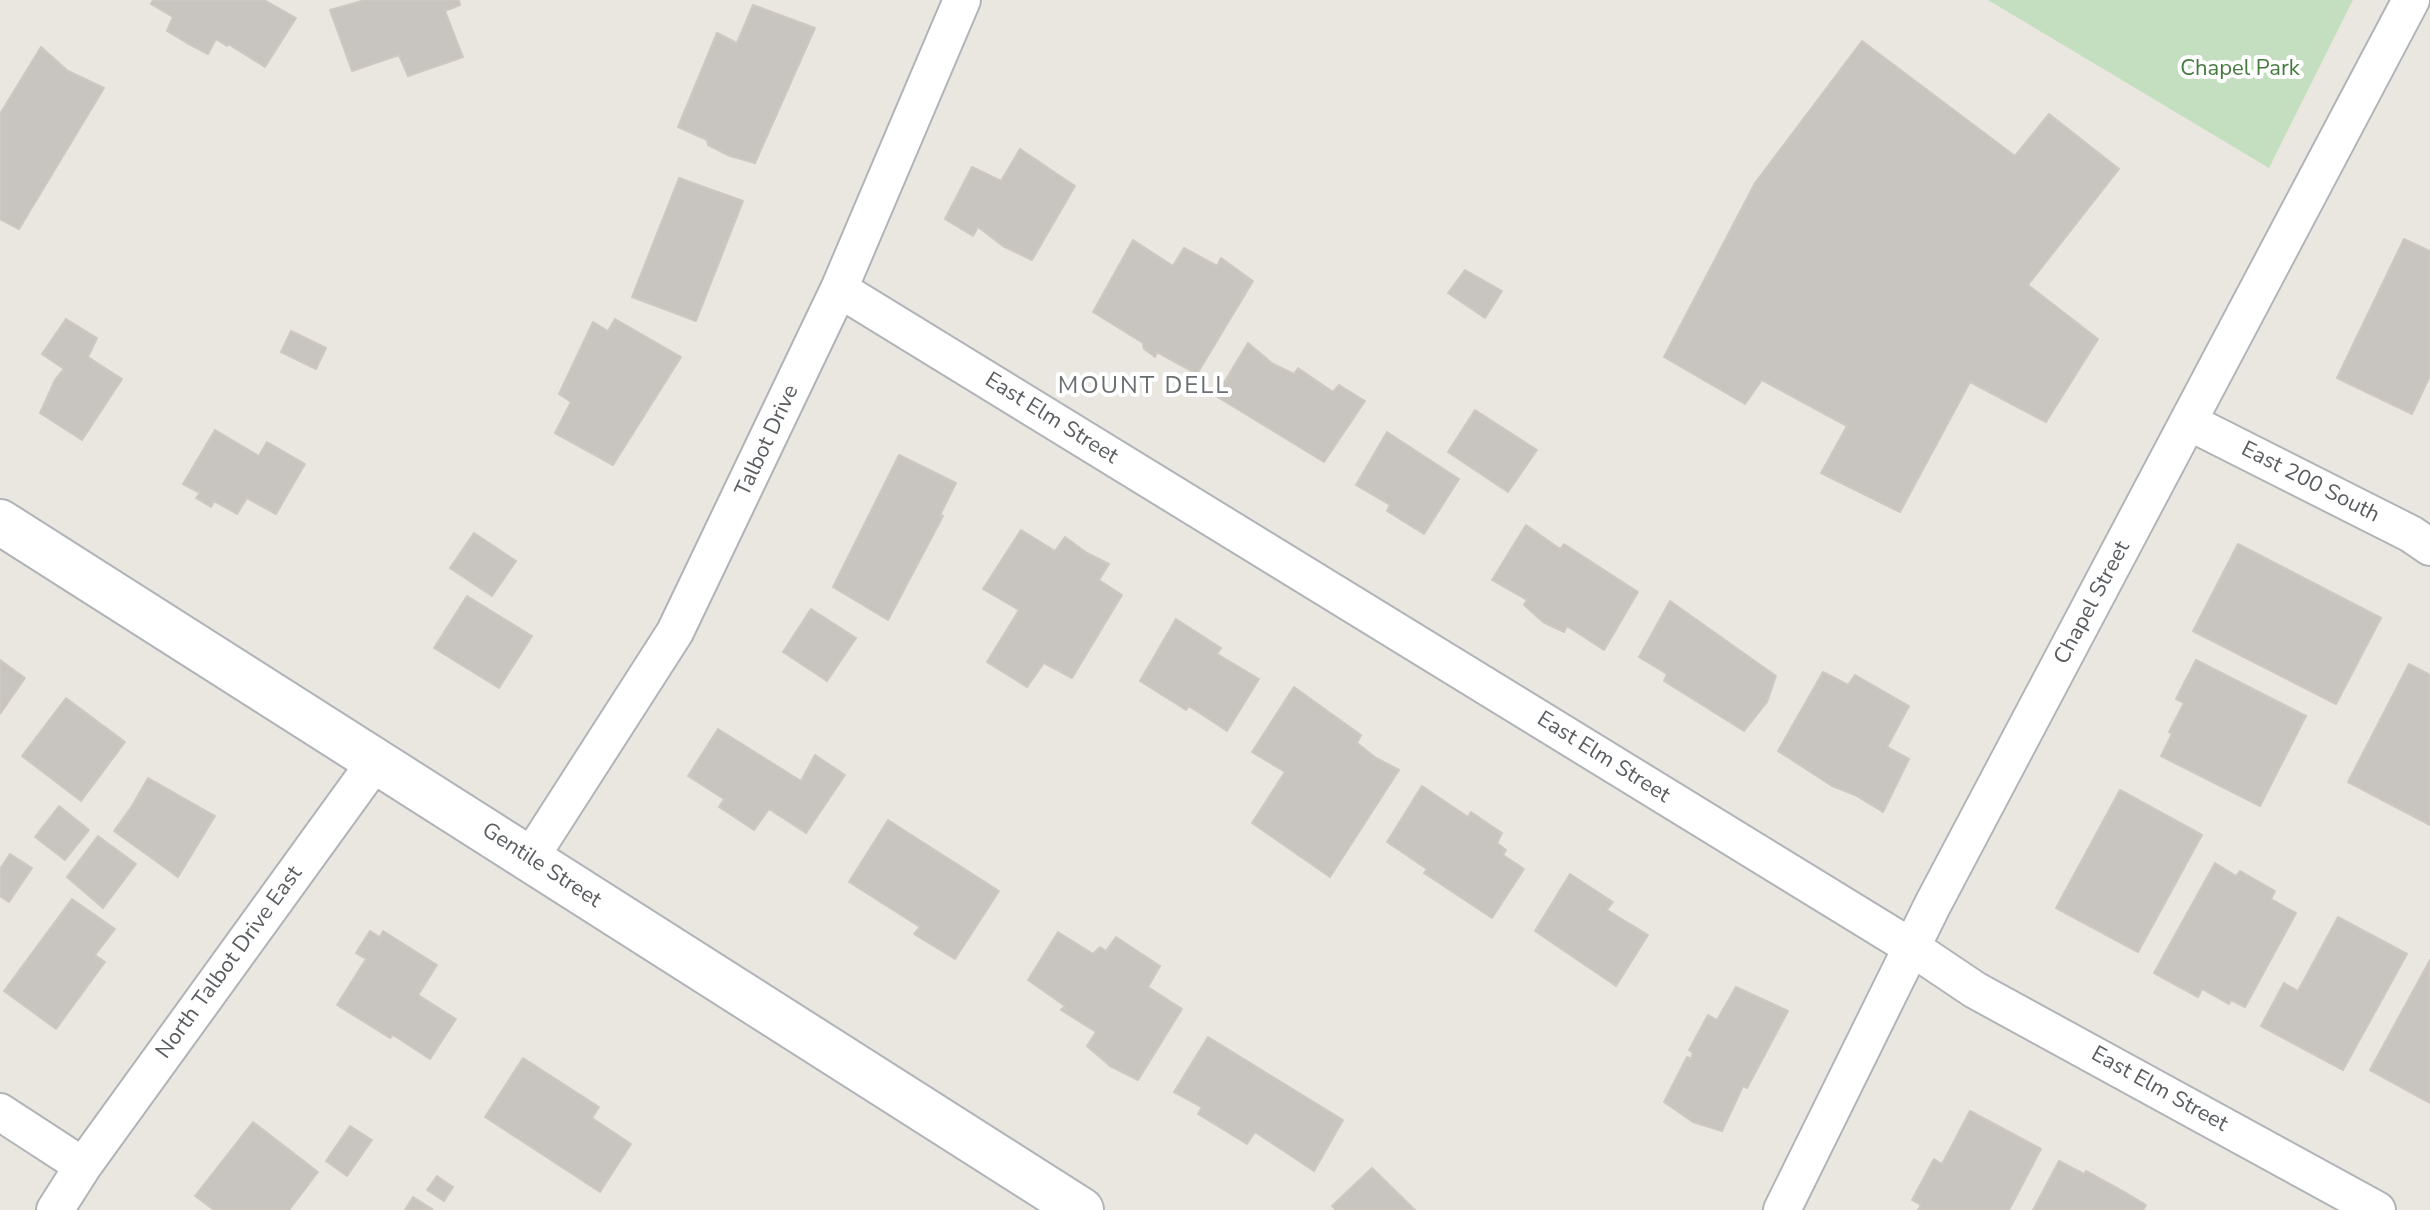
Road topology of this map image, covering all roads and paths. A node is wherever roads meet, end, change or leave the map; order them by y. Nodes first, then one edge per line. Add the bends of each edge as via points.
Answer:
1 (962, 0) edge
2 (2411, 0) edge
3 (839, 289) junction
4 (2189, 422) junction
5 (0, 522) edge
6 (2430, 547) edge
7 (376, 761) junction
8 (530, 858) junction
9 (1911, 947) junction
10 (0, 1112) edge
11 (83, 1166) junction
12 (55, 1210) edge
13 (1081, 1210) edge
14 (1782, 1210) edge
15 (2377, 1210) edge

1 - 3 street, Talbot Drive
2 - 4 street, Chapel Street
3 - 8 street, Talbot Drive via 675,632
3 - 9 street, East Elm Street
4 - 6 street, East 200 South
4 - 9 street, Chapel Street
5 - 7 main road, Gentile Street
7 - 8 main road, Gentile Street
7 - 11 street, North Talbot Drive East
8 - 13 main road, Gentile Street
9 - 14 street, Chapel Street
9 - 15 street, East Elm Street via 1975,990
10 - 11 street
11 - 12 street, North Talbot Drive East

